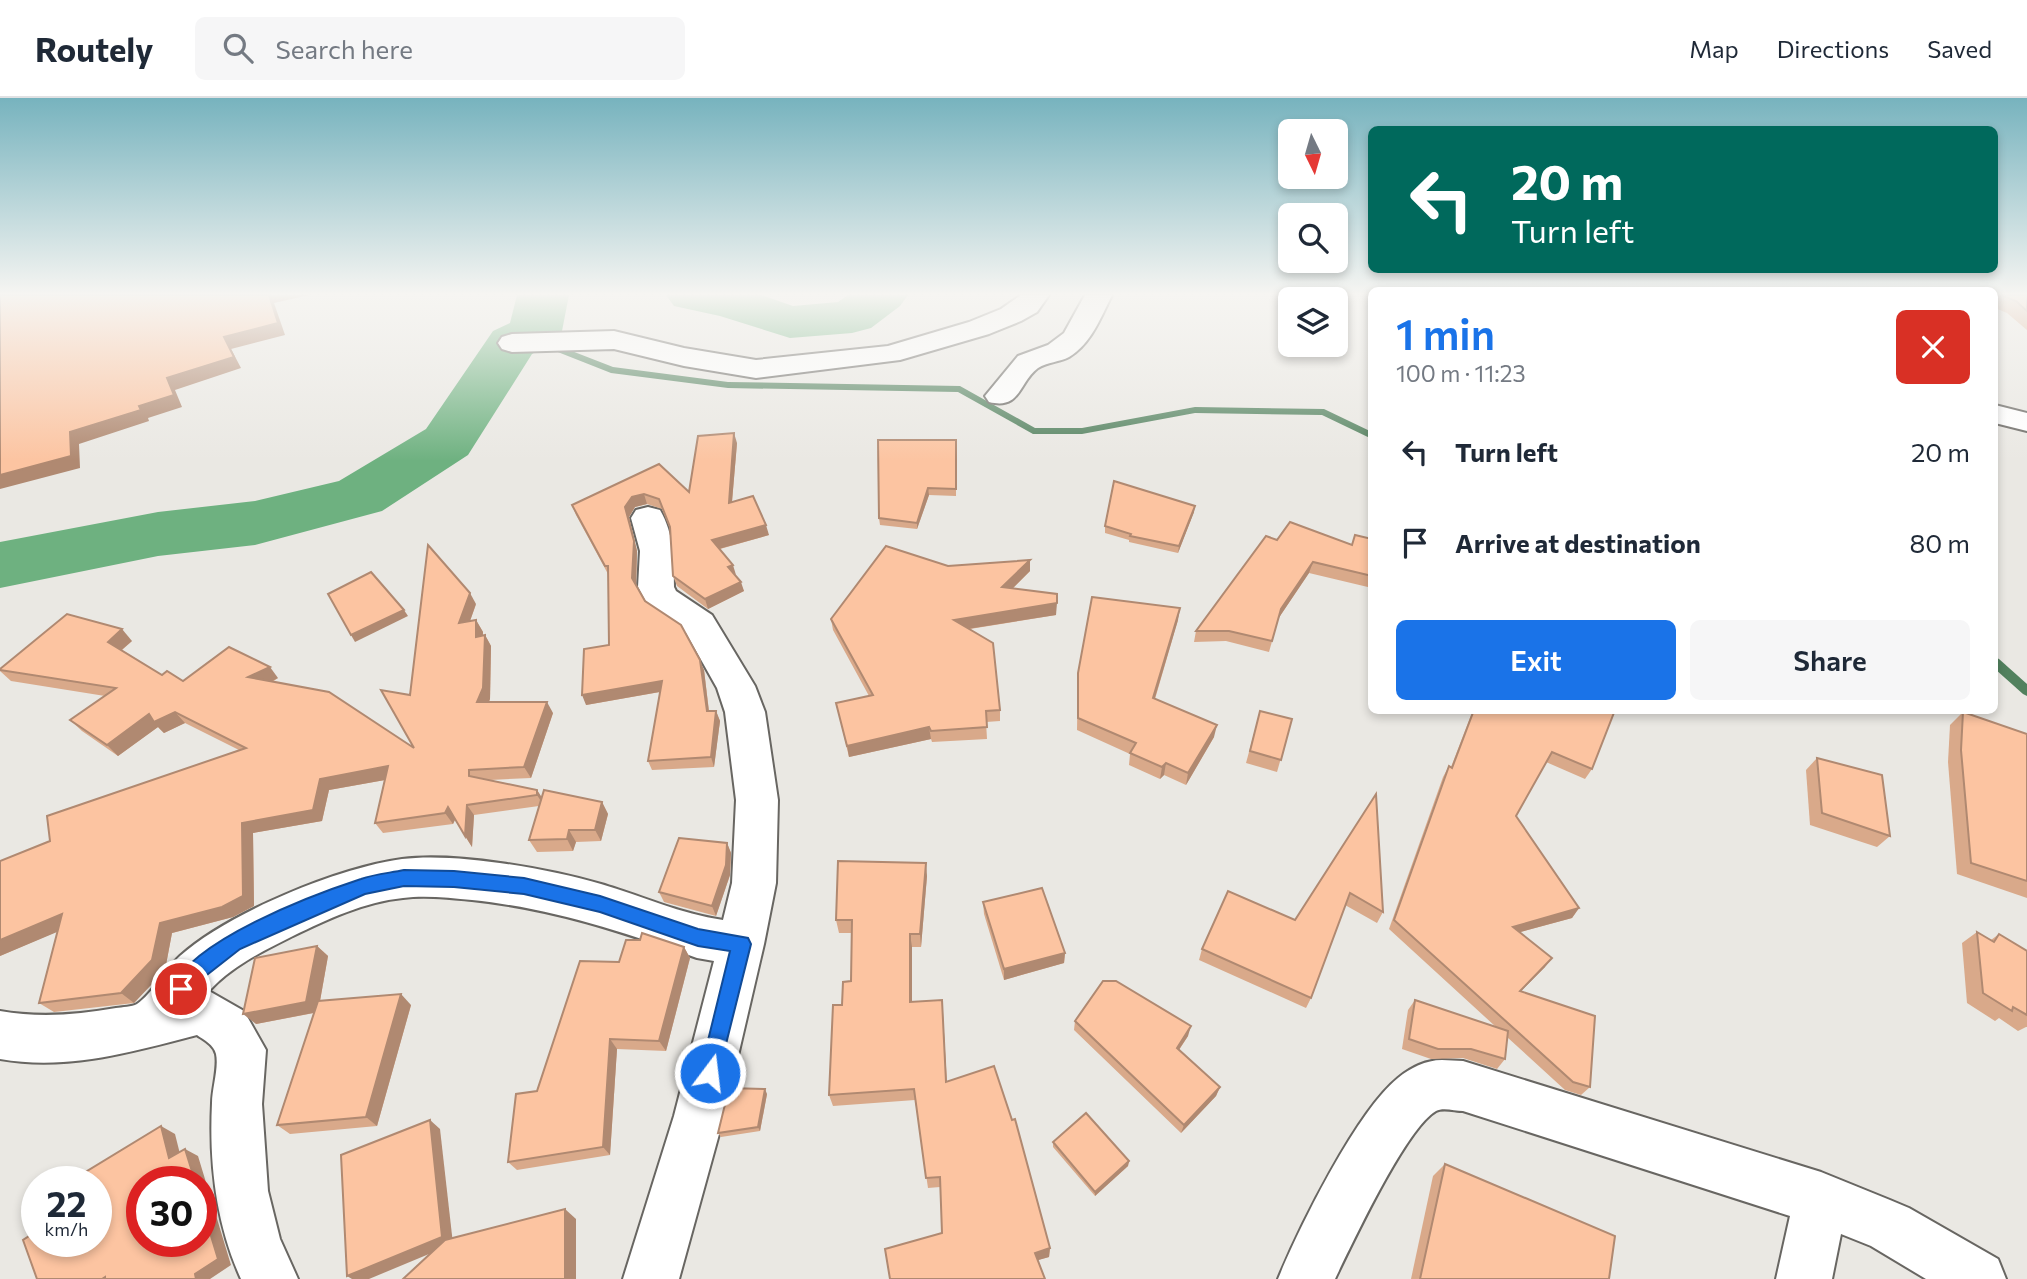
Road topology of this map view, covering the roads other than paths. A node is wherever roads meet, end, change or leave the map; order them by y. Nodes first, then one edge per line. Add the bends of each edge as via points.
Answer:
1 (656, 350) edge
2 (903, 350) edge
3 (1059, 350) edge
4 (1000, 396) dead end
5 (1998, 415) edge
6 (2027, 422) edge
7 (648, 518) dead end
8 (741, 944) junction
9 (151, 1023) junction
10 (0, 1035) edge
11 (1821, 1199) junction
12 (270, 1279) edge
13 (651, 1279) edge
14 (1306, 1279) edge
15 (1804, 1279) edge
16 (1978, 1279) edge

1 - 2 street via 756,369
3 - 4 street via 1028,362
5 - 6 street
7 - 8 street via 657,551 656,587 663,600 699,624 746,712 757,800 754,883
8 - 9 street via 698,937 600,904 524,886 404,878 364,886 306,908 233,943 196,972
8 - 13 street
9 - 10 street via 112,1033 60,1038
9 - 12 street via 202,1011 227,1027 241,1050 237,1104 241,1191 254,1245
11 - 14 street via 1462,1086 1430,1086 1394,1122 1364,1167
11 - 15 street
11 - 16 street via 1889,1227

